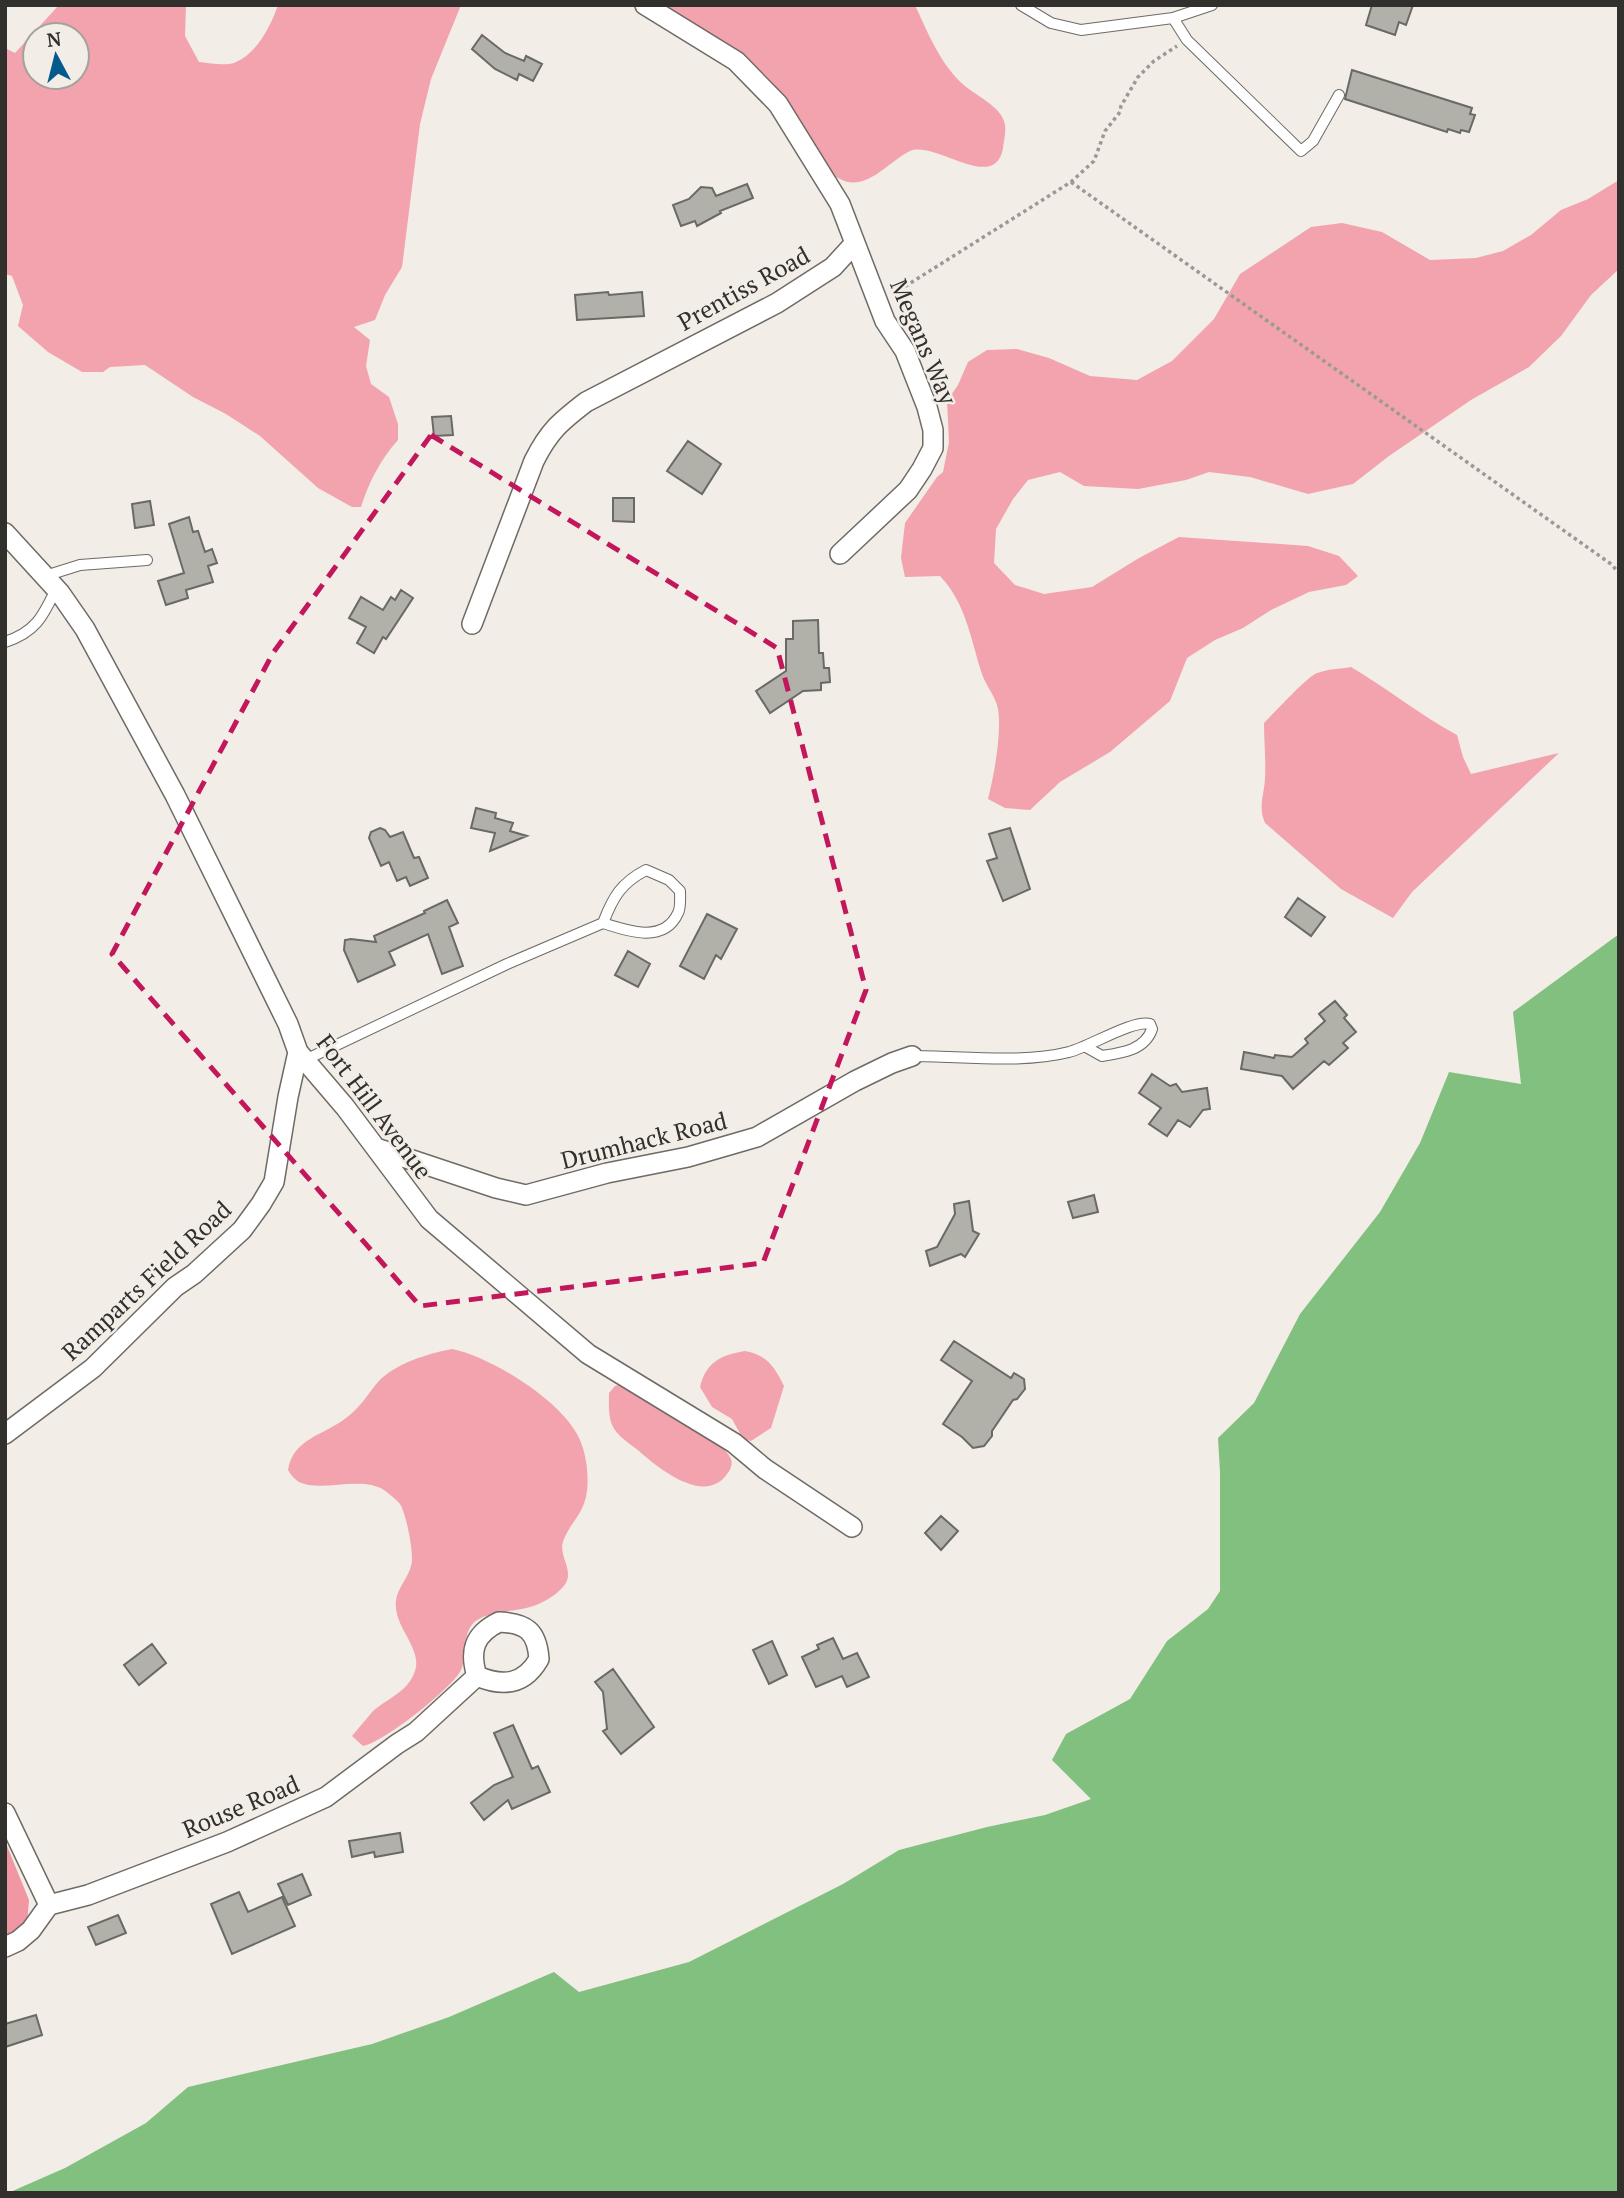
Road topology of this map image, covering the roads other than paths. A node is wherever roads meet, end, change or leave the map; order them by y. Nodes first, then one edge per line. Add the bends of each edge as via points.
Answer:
1 (645, 5) edge
2 (1021, 5) edge
3 (1212, 5) edge
4 (1173, 18) junction
5 (1339, 95) dead end
6 (855, 243) junction
7 (5, 533) edge
8 (840, 554) dead end
9 (147, 560) dead end
10 (50, 582) junction
11 (472, 624) dead end
12 (5, 642) edge
13 (603, 923) junction
14 (1086, 1047) junction
15 (302, 1056) junction
16 (912, 1056) joint
17 (376, 1148) junction
18 (5, 1434) edge
19 (852, 1527) dead end
20 (477, 1676) dead end
21 (5, 1813) edge
22 (49, 1905) junction
23 (5, 1947) edge

1 - 6 street via 736,61 778,104 840,204
2 - 4 lane via 1051,23 1081,30
3 - 4 lane
4 - 5 lane via 1187,40 1301,151 1313,141
6 - 8 street, Megans Way via 885,321 905,351 927,407 933,448 908,490
6 - 11 street, Prentiss Road via 833,267 776,303 586,402 562,421 545,438 534,461
7 - 10 street, Fort Hill Avenue
9 - 10 lane via 80,565
10 - 12 lane via 41,619 26,634
10 - 15 street, Fort Hill Avenue via 85,629 175,795
13 - 13 lane via 644,934 666,929 679,913 680,891 669,880 646,870 628,880
13 - 15 lane
14 - 14 lane via 1102,1056 1122,1053 1142,1045 1152,1029 1150,1024 1135,1024
14 - 16 lane via 1048,1056
15 - 17 street, Fort Hill Avenue
15 - 18 street, Ramparts Field Road via 288,1097 274,1182 242,1230 175,1287 93,1368
16 - 17 street, Drumhack Road via 855,1081 757,1137 526,1195
17 - 19 street, Fort Hill Avenue via 429,1219 588,1354 734,1443
20 - 22 street, Rouse Road via 416,1732 327,1797 227,1842 88,1895
21 - 22 street
22 - 23 street via 31,1930

